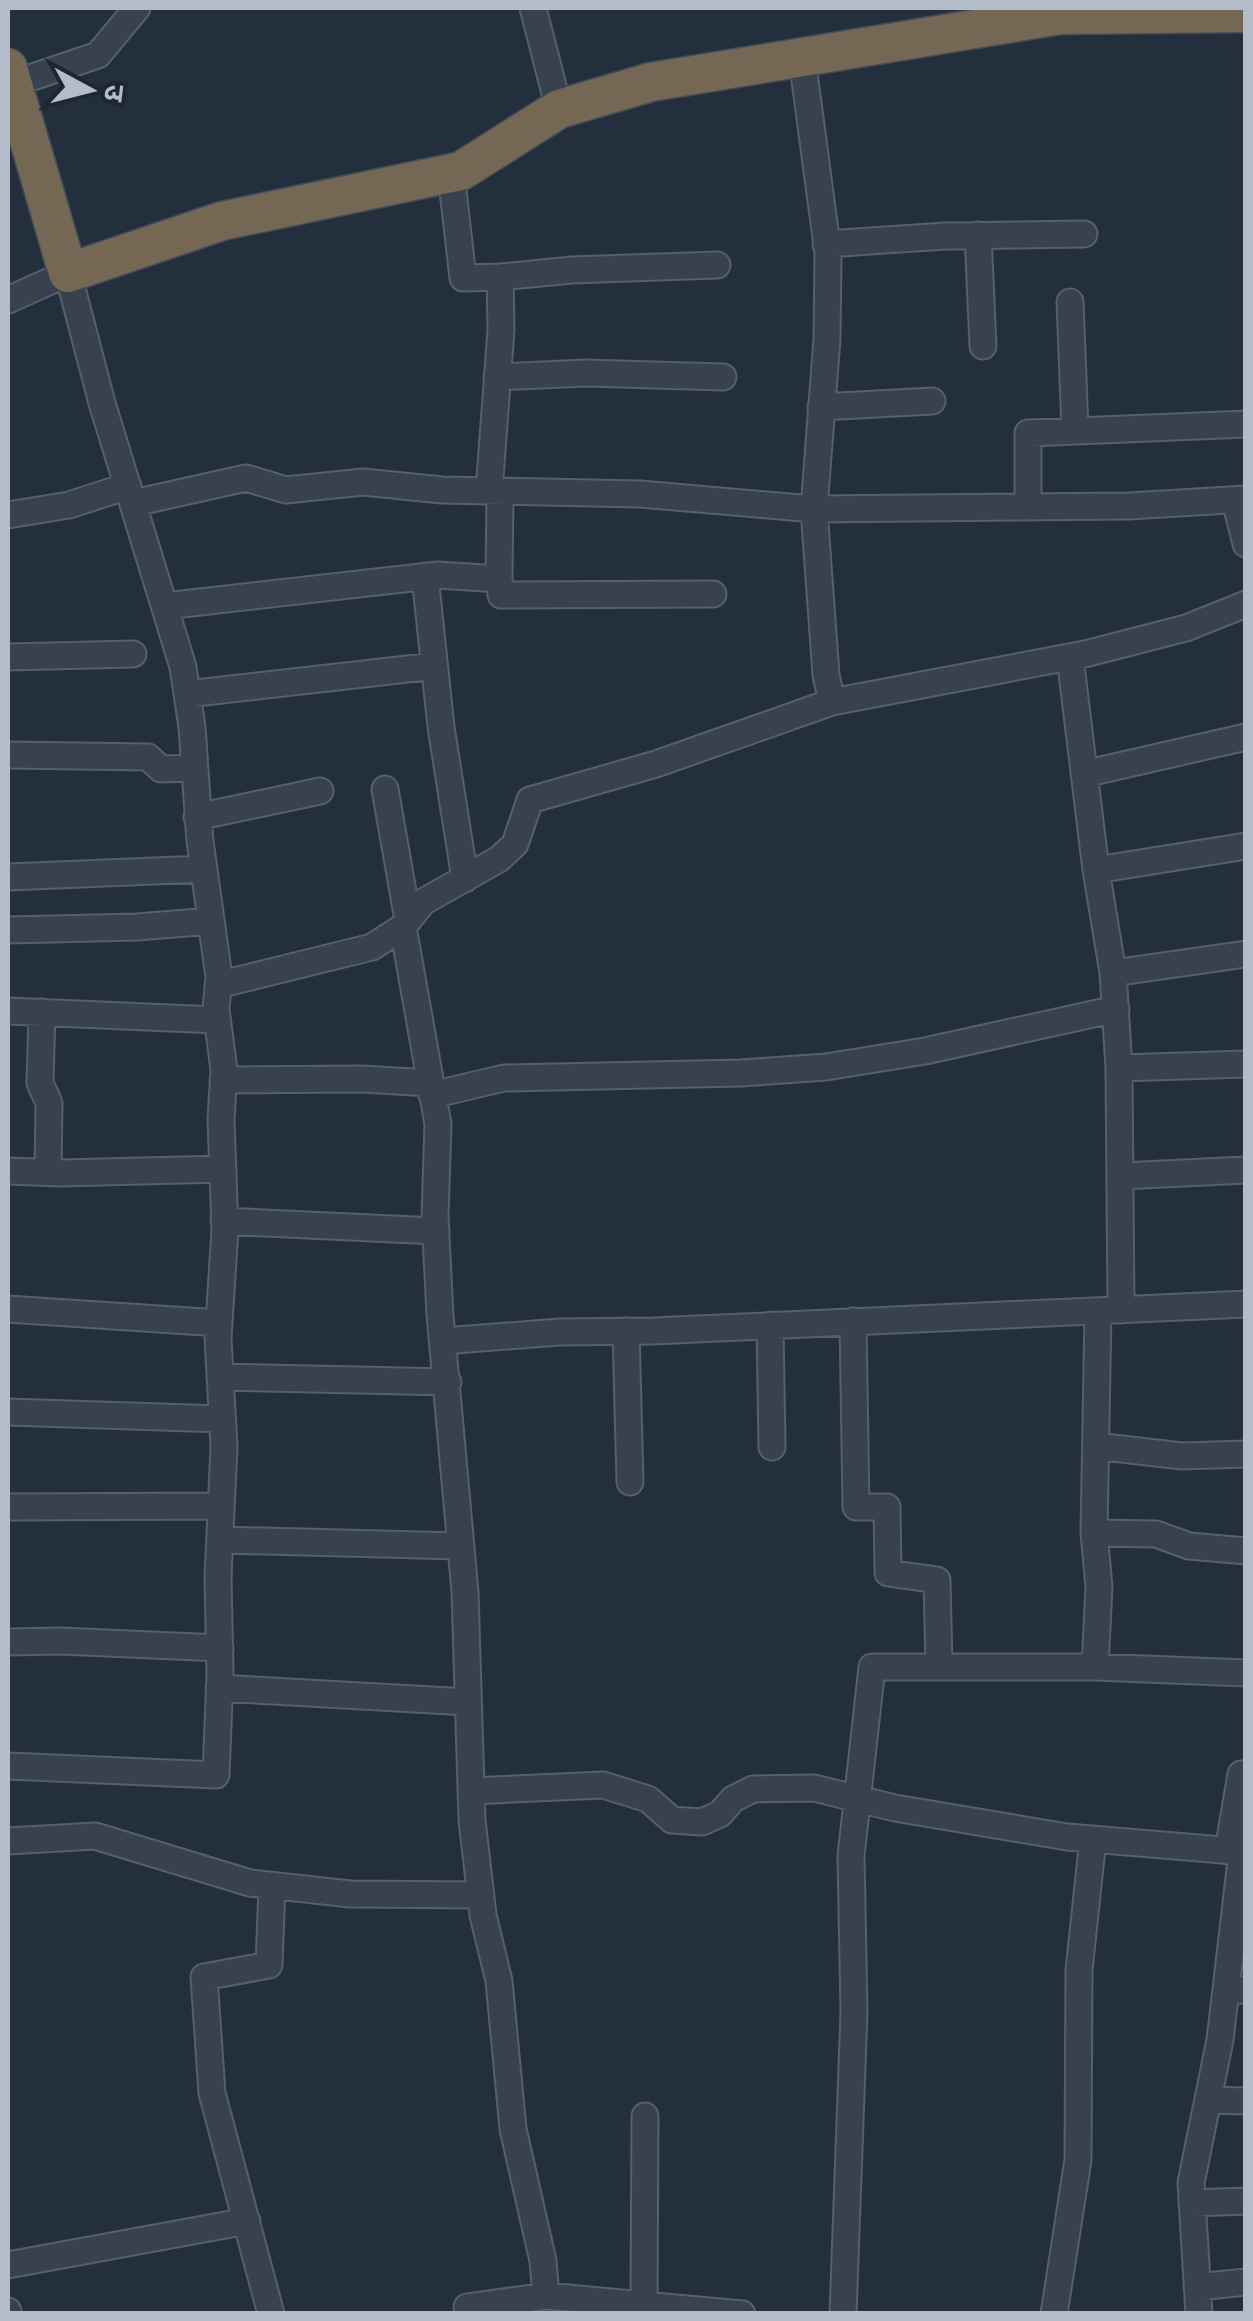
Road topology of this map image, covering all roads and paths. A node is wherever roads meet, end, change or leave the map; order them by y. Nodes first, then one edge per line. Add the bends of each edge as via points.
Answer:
1 (137, 8) edge
2 (534, 8) edge
3 (1246, 13) edge
4 (802, 58) junction
5 (9, 74) edge
6 (559, 110) junction
7 (451, 173) junction
8 (1084, 234) dead end
9 (978, 236) junction
10 (826, 244) junction
11 (717, 265) dead end
12 (68, 273) junction
13 (500, 277) junction
14 (8, 300) edge
15 (1070, 302) dead end
16 (983, 346) dead end
17 (498, 377) junction
18 (722, 377) dead end
19 (932, 401) dead end
20 (821, 407) junction
21 (1246, 424) edge
22 (1075, 430) junction
23 (495, 491) junction
24 (131, 494) junction
25 (1240, 499) edge
26 (1028, 506) junction
27 (814, 509) junction
28 (8, 515) edge
29 (1246, 544) edge
30 (425, 576) junction
31 (498, 579) junction
32 (713, 594) dead end
33 (1246, 604) edge
34 (165, 606) junction
35 (133, 654) dead end
36 (8, 657) edge
37 (1070, 657) junction
38 (434, 666) junction
39 (187, 694) junction
40 (832, 702) junction
41 (1246, 737) edge
42 (8, 756) edge
43 (194, 768) junction
44 (1084, 774) junction
45 (385, 789) dead end
46 (320, 792) dead end
47 (197, 816) junction
48 (1246, 846) edge
49 (204, 869) junction
50 (1096, 870) junction
51 (8, 876) edge
52 (465, 878) junction
53 (211, 921) junction
54 (406, 923) junction
55 (8, 930) edge
56 (1246, 954) edge
57 (1113, 973) junction
58 (218, 985) junction
59 (1116, 1009) junction
60 (8, 1010) edge
61 (42, 1012) junction
62 (217, 1020) junction
63 (1246, 1064) edge
64 (1119, 1068) junction
65 (223, 1080) junction
66 (432, 1089) junction
67 (223, 1170) junction
68 (1246, 1170) edge
69 (8, 1171) edge
70 (48, 1172) junction
71 (1121, 1176) junction
72 (224, 1221) junction
73 (436, 1230) junction
74 (1246, 1304) edge
75 (8, 1309) edge
76 (1110, 1311) junction
77 (853, 1321) junction
78 (218, 1323) junction
79 (770, 1325) junction
80 (626, 1332) junction
81 (443, 1341) junction
82 (220, 1377) junction
83 (448, 1382) junction
84 (8, 1412) edge
85 (222, 1419) junction
86 (1096, 1446) junction
87 (772, 1448) dead end
88 (1246, 1454) edge
89 (630, 1482) dead end
90 (221, 1506) junction
91 (8, 1507) edge
92 (1094, 1533) junction
93 (220, 1540) junction
94 (460, 1546) junction
95 (1246, 1551) edge
96 (8, 1642) edge
97 (220, 1648) junction
98 (1094, 1666) junction
99 (939, 1667) junction
100 (1246, 1673) edge
101 (220, 1688) junction
102 (468, 1702) junction
103 (8, 1766) edge
104 (1246, 1774) edge
105 (471, 1791) junction
106 (860, 1799) junction
107 (1094, 1839) junction
108 (8, 1841) edge
109 (1239, 1851) edge
110 (272, 1886) junction
111 (481, 1896) junction
112 (1236, 1989) edge
113 (1208, 2100) junction
114 (1246, 2101) edge
115 (644, 2116) dead end
116 (1246, 2201) edge
117 (1192, 2203) junction
118 (247, 2221) junction
119 (8, 2265) edge
120 (1246, 2282) edge
121 (1197, 2287) junction
122 (546, 2296) junction
123 (644, 2306) junction
124 (467, 2307) dead end
125 (617, 2308) edge
126 (272, 2314) edge
127 (742, 2314) edge
128 (843, 2314) edge
129 (1054, 2314) edge
130 (1199, 2314) edge

1 - 5 street via 98,55
2 - 6 street
3 - 4 highway via 1060,15
4 - 6 highway via 651,82
4 - 10 street
5 - 12 highway
6 - 7 highway
7 - 12 highway via 222,221
7 - 13 street via 463,278
8 - 9 street
9 - 10 street
9 - 16 street
10 - 20 street
11 - 13 street
12 - 14 street
12 - 24 street
13 - 17 street
15 - 22 street
17 - 18 street
17 - 23 street
19 - 20 street
20 - 27 street
21 - 22 street
22 - 26 street via 1028,433
23 - 24 street via 363,482 286,490 246,478
23 - 27 street via 640,494
23 - 31 street
24 - 28 street
24 - 34 street
25 - 26 street
25 - 29 street
26 - 27 street
27 - 40 street
30 - 31 street
30 - 34 street
30 - 38 street
31 - 32 street via 501,595
33 - 37 street via 1186,628
34 - 39 street
35 - 36 street
37 - 40 street
37 - 44 street
38 - 39 street
38 - 52 street
39 - 43 street
40 - 52 street via 530,800 515,844
41 - 44 street
42 - 43 street via 148,757 161,769
43 - 47 street
44 - 50 street
45 - 54 street
46 - 47 street
47 - 49 street
48 - 50 street
49 - 51 street
49 - 53 street
50 - 57 street
52 - 54 street via 423,902
53 - 55 street
53 - 58 street
54 - 58 street via 372,946
54 - 66 street
56 - 57 street
57 - 59 street
58 - 62 street
59 - 64 street
59 - 66 street via 826,1068 504,1078
60 - 61 street
61 - 62 street
61 - 70 street
62 - 65 street
63 - 64 street
64 - 71 street
65 - 66 street via 362,1080
65 - 67 street
66 - 73 street via 438,1124
67 - 70 street
67 - 72 street
68 - 71 street
69 - 70 street
71 - 76 street
72 - 73 street
72 - 78 street
73 - 81 street
74 - 76 street
75 - 78 street
76 - 77 street
76 - 86 street
77 - 79 street
77 - 99 street via 856,1507 887,1507 888,1573 938,1580
78 - 82 street
79 - 80 street
79 - 87 street
80 - 81 street
80 - 89 street
81 - 83 street
82 - 83 street
82 - 85 street
83 - 94 street
84 - 85 street
85 - 90 street
86 - 88 street via 1182,1456
86 - 92 street
90 - 91 street
90 - 93 street
92 - 95 street via 1156,1534 1188,1546
92 - 98 street
93 - 94 street
93 - 97 street
94 - 102 street
96 - 97 street
97 - 101 street
98 - 99 street
98 - 100 street
99 - 106 street via 872,1668
101 - 102 street
101 - 103 street via 216,1775
102 - 105 street
104 - 109 street
105 - 106 street via 603,1785 648,1799 672,1820 702,1822 753,1790 814,1788
105 - 111 street
106 - 107 street
106 - 128 street via 851,1856 854,2012
107 - 109 street
107 - 129 street via 1079,1970 1078,2160
108 - 110 street via 94,1836
109 - 112 street
110 - 111 street
110 - 118 street via 269,1965 204,1977 212,2093
111 - 122 street via 500,1981 513,2128
112 - 113 street
113 - 114 street
113 - 117 street
115 - 123 street
116 - 117 street
117 - 121 street
118 - 119 street
118 - 126 street
120 - 121 street
121 - 130 street
122 - 124 street
122 - 125 street
123 - 125 street
123 - 127 street

